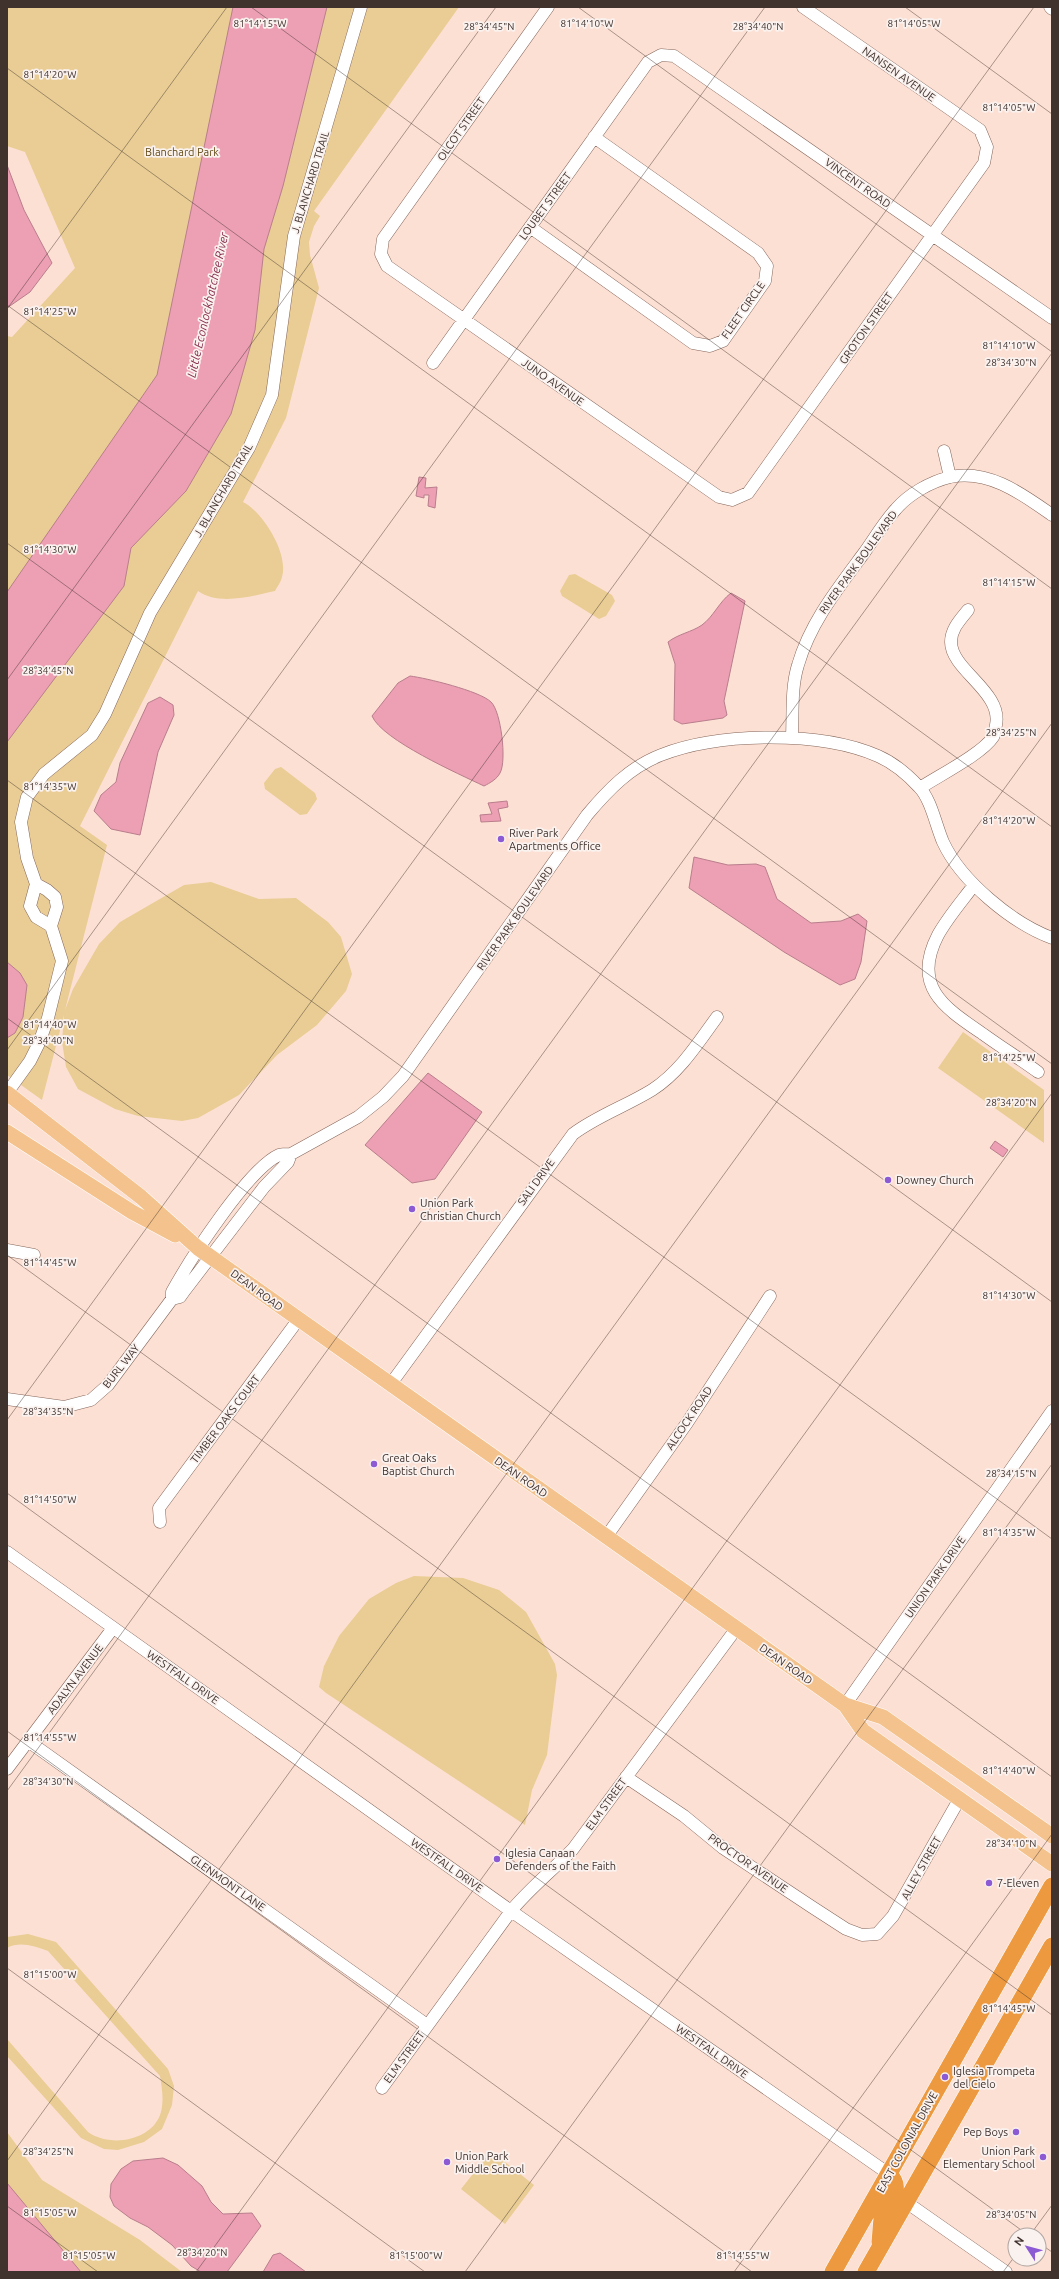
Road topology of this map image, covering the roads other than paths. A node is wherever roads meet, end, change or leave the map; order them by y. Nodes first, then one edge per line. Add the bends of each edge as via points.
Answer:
1 (361, 7) edge
2 (548, 7) edge
3 (803, 7) edge
4 (661, 55) joint
5 (594, 138) junction
6 (987, 146) joint
7 (530, 227) junction
8 (932, 234) junction
9 (382, 254) joint
10 (1052, 318) edge
11 (464, 320) junction
12 (433, 363) dead end
13 (944, 451) dead end
14 (950, 478) junction
15 (732, 500) joint
16 (1052, 515) edge
17 (968, 610) dead end
18 (792, 737) junction
19 (920, 788) junction
20 (36, 884) junction
21 (974, 885) junction
22 (51, 926) junction
23 (1052, 938) edge
24 (717, 1017) dead end
25 (1038, 1072) dead end
26 (7, 1093) edge
27 (7, 1132) edge
28 (291, 1154) junction
29 (198, 1248) junction
30 (7, 1250) edge
31 (34, 1255) dead end
32 (211, 1257) junction
33 (770, 1296) dead end
34 (172, 1299) junction
35 (298, 1320) junction
36 (390, 1385) junction
37 (7, 1399) edge
38 (1052, 1411) edge
39 (160, 1522) dead end
40 (606, 1537) junction
41 (7, 1552) edge
42 (113, 1628) junction
43 (736, 1629) junction
44 (845, 1705) junction
45 (28, 1741) junction
46 (7, 1769) edge
47 (626, 1777) junction
48 (960, 1798) junction
49 (1052, 1836) edge
50 (1052, 1864) edge
51 (1052, 1886) edge
52 (511, 1911) junction
53 (877, 1934) joint
54 (1052, 1946) edge
55 (427, 2025) junction
56 (382, 2088) dead end
57 (889, 2174) junction
58 (906, 2202) junction
59 (880, 2249) junction
60 (833, 2272) edge
61 (866, 2272) edge
62 (1006, 2272) edge

1 - 20 street, J. BLANCHARD TRAIL via 294,236 272,395 249,448 150,613 105,714 92,735 44,774 28,797 21,822 22,834
2 - 9 street, OLCOT STREET via 384,239
3 - 6 street, NANSEN AVENUE via 980,130
4 - 5 street, LOUBET STREET via 648,62
4 - 8 street, VINCENT ROAD via 674,56
5 - 7 street, LOUBET STREET
5 - 7 street, FLEET CIRCLE via 758,253 767,266 765,281 723,341 710,346 693,343
6 - 8 street, GROTON STREET via 984,163
7 - 11 street, LOUBET STREET
8 - 10 street, VINCENT ROAD
8 - 15 street, GROTON STREET via 748,493
9 - 11 street, JUNO AVENUE via 387,266
11 - 12 street, LOUBET STREET
11 - 15 street, JUNO AVENUE via 719,497
13 - 14 street
14 - 16 street, RIVER PARK BOULEVARD via 972,477 991,480 1015,489
14 - 18 street, RIVER PARK BOULEVARD via 918,490 896,509 821,612 797,666
17 - 19 street via 953,629 951,643 957,658 993,703 998,719 994,736 984,747
18 - 19 street, RIVER PARK BOULEVARD via 850,746 878,756 898,767
18 - 28 street, RIVER PARK BOULEVARD via 741,739 687,747 661,755 634,769 609,788 587,815 403,1076 384,1097 358,1117
19 - 21 street, RIVER PARK BOULEVARD via 944,843
20 - 22 street via 30,899 32,912
20 - 22 street via 55,897 57,907
21 - 23 street, RIVER PARK BOULEVARD via 1011,915 1038,933
21 - 25 street via 939,934 932,952 929,972 933,990 942,1003 955,1014
22 - 26 street via 62,961 48,1018 30,1061
24 - 36 street, SALI DRIVE via 669,1077 652,1090 589,1122 573,1134
26 - 29 main road, DEAN ROAD via 141,1197
27 - 29 main road, DEAN ROAD via 132,1212
28 - 29 street, RIVER PARK BOULEVARD via 280,1155 251,1179
28 - 32 street, RIVER PARK BOULEVARD via 288,1162 264,1187
29 - 32 main road, DEAN ROAD
29 - 34 street, BURL WAY via 172,1292
30 - 31 street
32 - 34 street, BURL WAY via 180,1297
32 - 35 main road, DEAN ROAD
33 - 40 street, ALCOCK ROAD via 686,1423
34 - 37 street, BURL WAY via 108,1385 91,1400 64,1407
35 - 36 main road, DEAN ROAD
35 - 39 street, TIMBER OAKS COURT via 159,1508
36 - 40 main road, DEAN ROAD
38 - 44 street, UNION PARK DRIVE
40 - 43 main road, DEAN ROAD
41 - 42 street, WESTFALL DRIVE
42 - 45 street, ADALYN AVENUE
42 - 52 street, WESTFALL DRIVE
43 - 44 main road, DEAN ROAD
43 - 47 street, ELM STREET
44 - 48 main road, DEAN ROAD via 863,1731
44 - 49 main road, DEAN ROAD via 883,1717
45 - 46 street, ADALYN AVENUE
45 - 55 street, GLENMONT LANE
47 - 52 street, ELM STREET via 573,1849 530,1889
47 - 53 street, PROCTOR AVENUE via 812,1908 846,1929 862,1935
48 - 50 main road, DEAN ROAD
48 - 53 street, ALLEY STREET via 893,1916
51 - 57 highway, EAST COLONIAL DRIVE
52 - 55 street, ELM STREET
52 - 57 street, WESTFALL DRIVE
54 - 58 highway
55 - 56 street, ELM STREET
57 - 59 highway via 895,2180 896,2186 883,2212
57 - 60 highway, EAST COLONIAL DRIVE
58 - 59 highway
58 - 62 street
59 - 61 highway

